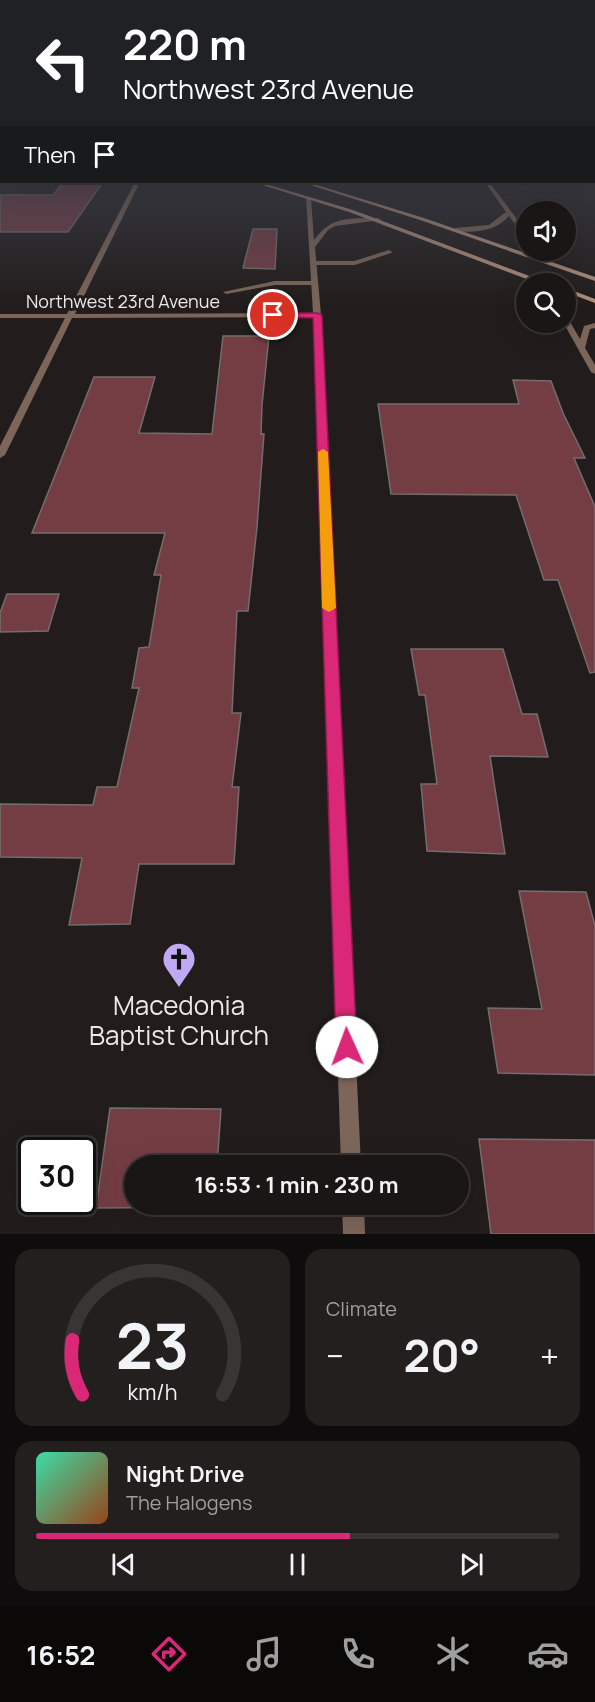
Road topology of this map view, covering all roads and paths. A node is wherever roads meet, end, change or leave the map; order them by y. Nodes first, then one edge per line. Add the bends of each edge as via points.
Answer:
1 (132, 193) edge
2 (290, 193) edge
3 (346, 193) edge
4 (494, 193) edge
5 (308, 198) junction
6 (508, 213) junction
7 (378, 220) junction
8 (516, 222) edge
9 (455, 230) junction
10 (312, 246) junction
11 (450, 247) junction
12 (516, 250) edge
13 (389, 252) dead end
14 (489, 253) dead end
15 (516, 253) edge
16 (500, 254) dead end
17 (547, 261) edge
18 (314, 263) junction
19 (519, 273) edge
20 (595, 279) edge
21 (315, 283) junction
22 (576, 291) edge
23 (226, 292) dead end
24 (595, 292) edge
25 (576, 294) edge
26 (595, 301) edge
27 (317, 315) junction
28 (0, 316) edge
29 (69, 316) junction
30 (595, 325) edge
31 (572, 333) edge
32 (581, 349) junction
33 (595, 372) edge
34 (0, 455) edge
35 (351, 1155) edge
36 (353, 1215) edge
37 (354, 1234) edge

1 - 29 street
2 - 5 main road
3 - 9 main road
4 - 6 street
5 - 7 main road
5 - 10 street
6 - 8 street
6 - 9 street via 500,224 488,228
7 - 10 street via 334,224
7 - 11 main road
9 - 12 main road
10 - 18 street
11 - 14 main road
11 - 19 main road
13 - 18 street via 355,263
15 - 16 main road
17 - 20 main road
18 - 21 street
21 - 23 street via 275,284
21 - 27 street
22 - 24 main road
25 - 26 main road
27 - 29 street, Northwest 23rd Avenue
27 - 35 street
28 - 29 street, Northwest 23rd Avenue
29 - 34 street
30 - 32 street via 587,328
31 - 32 street
32 - 33 street
36 - 37 street

